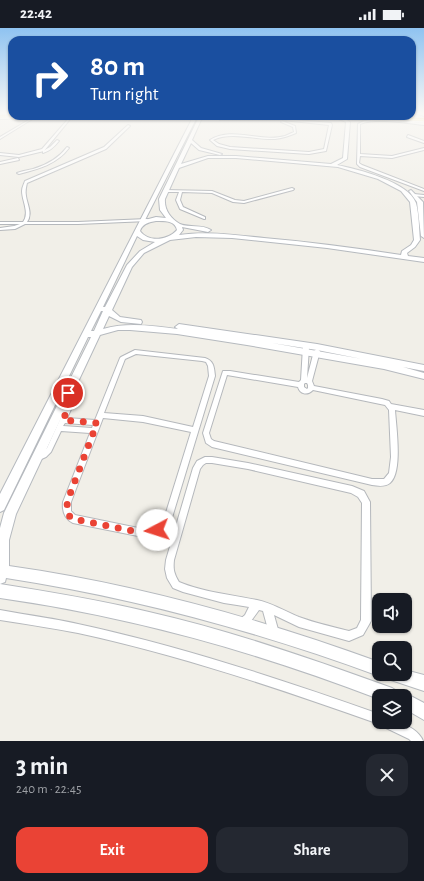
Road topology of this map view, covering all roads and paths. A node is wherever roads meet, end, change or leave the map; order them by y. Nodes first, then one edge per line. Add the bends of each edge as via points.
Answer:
1 (47, 145) edge
2 (53, 145) edge
3 (109, 145) edge
4 (179, 145) edge
5 (187, 145) edge
6 (196, 145) edge
7 (220, 145) edge
8 (326, 145) edge
9 (346, 145) edge
10 (352, 145) edge
11 (358, 145) edge
12 (68, 148) dead end
13 (424, 149) edge
14 (269, 151) junction
15 (1, 155) edge
16 (358, 155) junction
17 (268, 158) junction
18 (54, 161) junction
19 (343, 161) junction
20 (71, 162) junction
21 (0, 163) edge
22 (334, 165) junction
23 (352, 165) junction
24 (177, 167) junction
25 (19, 174) dead end
26 (292, 189) dead end
27 (424, 190) edge
28 (165, 191) junction
29 (181, 191) junction
30 (416, 196) junction
31 (424, 197) edge
32 (204, 218) dead end
33 (0, 223) edge
34 (24, 223) junction
35 (177, 224) junction
36 (139, 226) junction
37 (0, 229) edge
38 (424, 236) edge
39 (169, 238) junction
40 (405, 254) junction
41 (424, 254) edge
42 (424, 260) edge
43 (104, 309) junction
44 (91, 334) junction
45 (306, 349) junction
46 (317, 351) junction
47 (424, 368) edge
48 (424, 376) edge
49 (307, 384) junction
50 (68, 393) junction
51 (390, 406) junction
52 (424, 413) edge
53 (100, 415) junction
54 (63, 420) junction
55 (97, 423) junction
56 (59, 428) junction
57 (195, 430) junction
58 (94, 431) junction
59 (37, 458) junction
60 (0, 506) edge
61 (1, 541) edge
62 (1, 573) edge
63 (0, 590) edge
64 (257, 604) junction
65 (267, 607) junction
66 (0, 615) edge
67 (242, 624) junction
68 (274, 633) junction
69 (372, 666) edge
70 (412, 680) edge
71 (424, 683) edge
72 (374, 689) edge
73 (412, 704) edge
74 (424, 712) edge
75 (372, 717) edge
76 (400, 729) edge
77 (418, 741) edge

1 - 15 street via 44,149 23,155
2 - 21 street via 47,151
3 - 20 street
4 - 36 street
5 - 24 street
6 - 17 street via 212,152
7 - 14 street
8 - 14 street via 325,150 313,154
9 - 19 street
10 - 23 street
11 - 16 street
12 - 18 street
13 - 16 street via 392,157
14 - 17 street
16 - 27 street via 358,164 361,166
17 - 22 street
18 - 20 street
18 - 25 street
19 - 22 street
19 - 23 street
20 - 34 street via 26,182 25,200 29,213
22 - 23 street
22 - 24 street via 224,156 202,158
23 - 30 street via 395,182
23 - 40 street via 392,184 407,194 413,202 417,240
24 - 28 street
26 - 29 street via 244,202 236,202 212,192
28 - 29 street
28 - 35 street via 162,207 166,215
29 - 32 street via 178,200 181,208
30 - 31 street
30 - 38 street via 422,207
33 - 34 street
34 - 36 street
34 - 37 street via 15,228
35 - 36 street via 162,219 151,220
35 - 39 street via 180,227 178,233
35 - 40 street
36 - 39 street via 140,236 149,240
36 - 43 street
39 - 40 street via 213,235
39 - 43 street via 134,259
40 - 41 street
40 - 42 street
43 - 44 street
43 - 45 street via 125,321 246,336
44 - 45 street via 129,327
44 - 50 street
44 - 60 street
45 - 46 street
45 - 49 street
46 - 47 street
46 - 48 street
46 - 49 street
49 - 51 street via 382,401
49 - 51 street via 225,373 206,433 208,441 383,483 389,480 394,469
50 - 54 street via 72,399
50 - 59 street
51 - 52 street
53 - 55 street
53 - 57 street via 143,419
53 - 57 street via 120,364 128,355 140,352 203,359 211,366 212,376
54 - 55 street
54 - 56 street
55 - 58 street
56 - 58 street
56 - 59 street via 47,453
57 - 58 street via 166,521 157,530 148,534 73,519 68,515 67,502
59 - 61 street via 10,513
61 - 62 street
62 - 67 street via 84,584 157,599
63 - 72 street via 80,602 152,619 263,651
64 - 65 street
64 - 65 street via 224,599 183,588 170,578 170,560 198,468 205,460 248,466 356,491 366,502 366,621 360,632 349,636 299,622
64 - 67 street
65 - 68 street
66 - 75 street via 89,631 181,654 298,690
67 - 68 street
68 - 69 street
70 - 71 street
73 - 74 street
76 - 77 street

